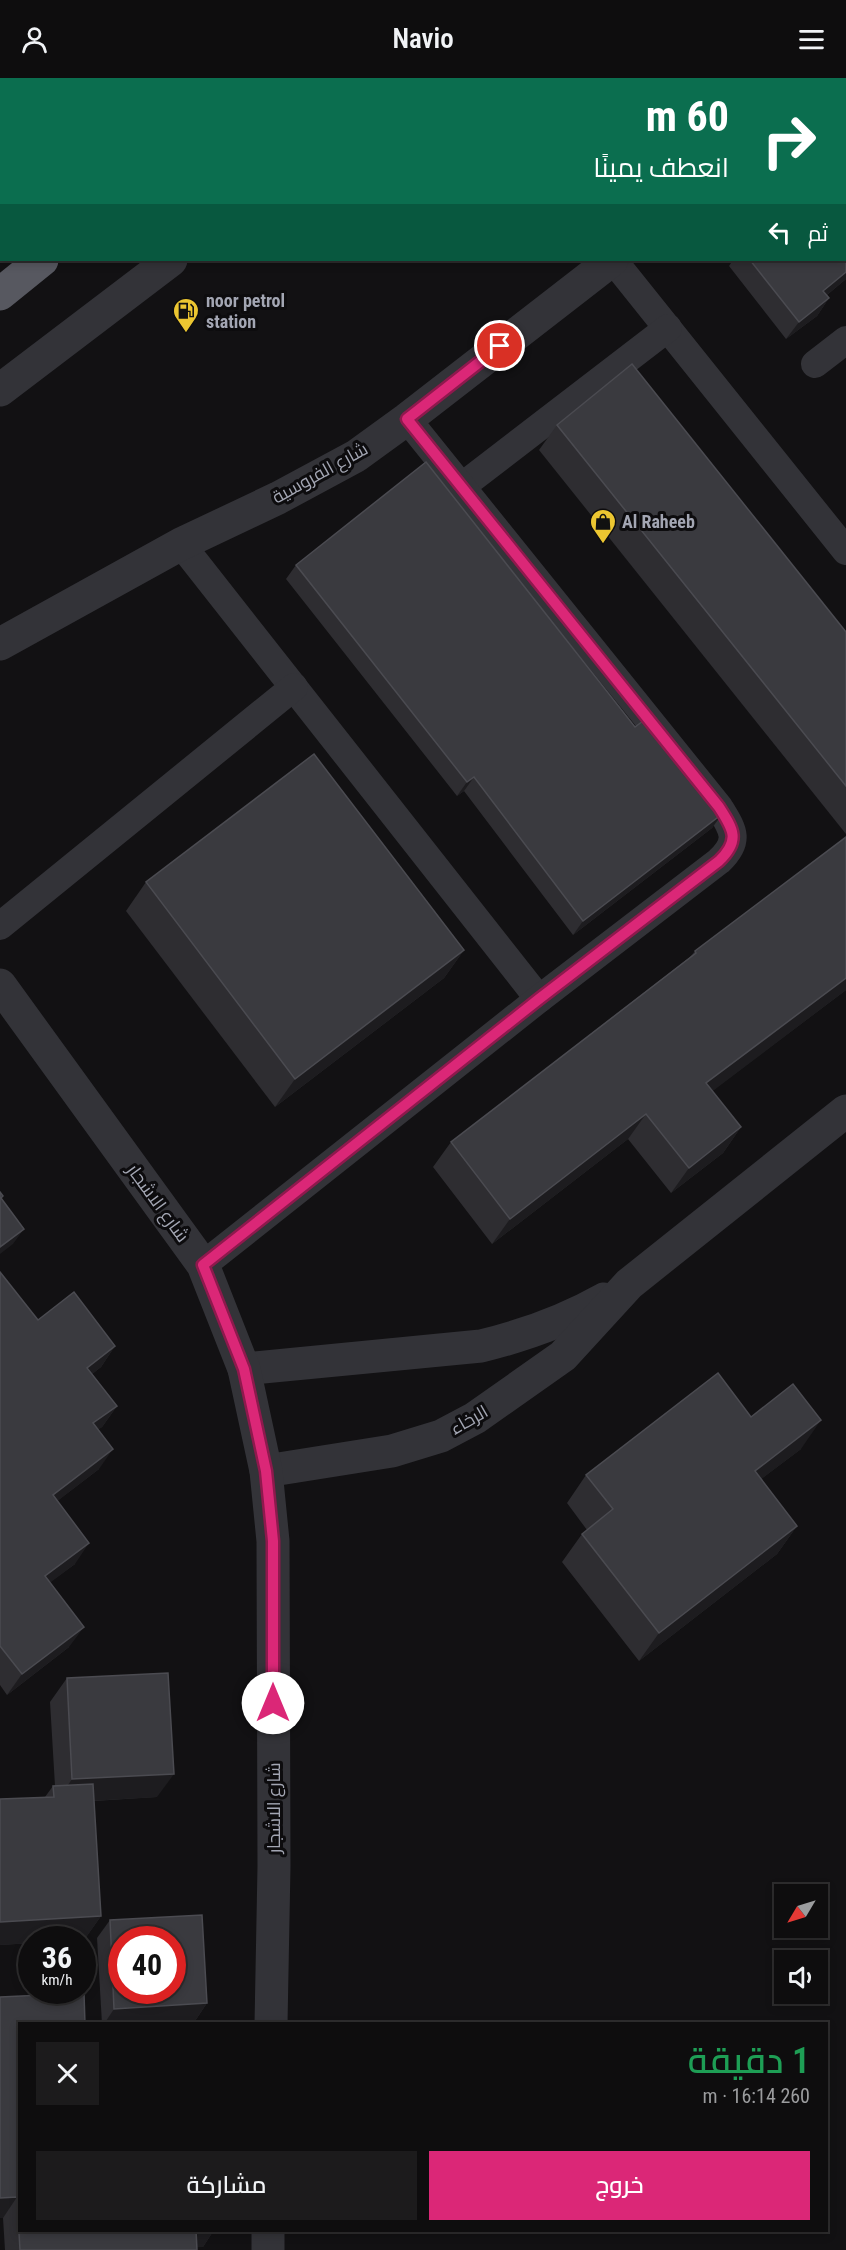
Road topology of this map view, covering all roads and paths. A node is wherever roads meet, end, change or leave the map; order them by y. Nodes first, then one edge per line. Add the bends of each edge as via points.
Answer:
1 (41, 261) edge
2 (170, 261) edge
3 (612, 261) edge
4 (614, 261) edge
5 (0, 294) edge
6 (668, 328) junction
7 (846, 340) edge
8 (815, 364) dead end
9 (0, 390) edge
10 (407, 419) junction
11 (461, 487) junction
12 (181, 544) junction
13 (846, 551) edge
14 (0, 644) edge
15 (294, 687) junction
16 (0, 926) edge
17 (0, 985) edge
18 (539, 999) junction
19 (846, 1111) edge
20 (203, 1265) junction
21 (629, 1284) junction
22 (244, 1369) junction
23 (266, 1471) junction
24 (271, 2022) edge
25 (268, 2232) edge
26 (268, 2250) edge

1 - 5 highway
2 - 9 street
3 - 10 street, شارع الفروسية
4 - 6 lane, شارع الفروسية
6 - 11 lane
6 - 13 lane, شارع الفروسية
7 - 8 lane
10 - 11 lane
10 - 12 street, شارع الفروسية via 356,456 311,481
11 - 18 lane via 719,807 734,837 729,851 719,861
12 - 14 street, شارع الفروسية
12 - 15 lane
15 - 16 lane
15 - 18 lane
17 - 20 street, شارع الاشجار
18 - 20 lane
19 - 21 street, الرخاء
20 - 22 street, شارع الاشجار
21 - 22 street, الرخاء via 549,1327 482,1346
21 - 23 street, الرخاء via 563,1356 450,1431 392,1451
22 - 23 street, شارع الاشجار
23 - 24 street, شارع الاشجار via 273,1552
25 - 26 street

